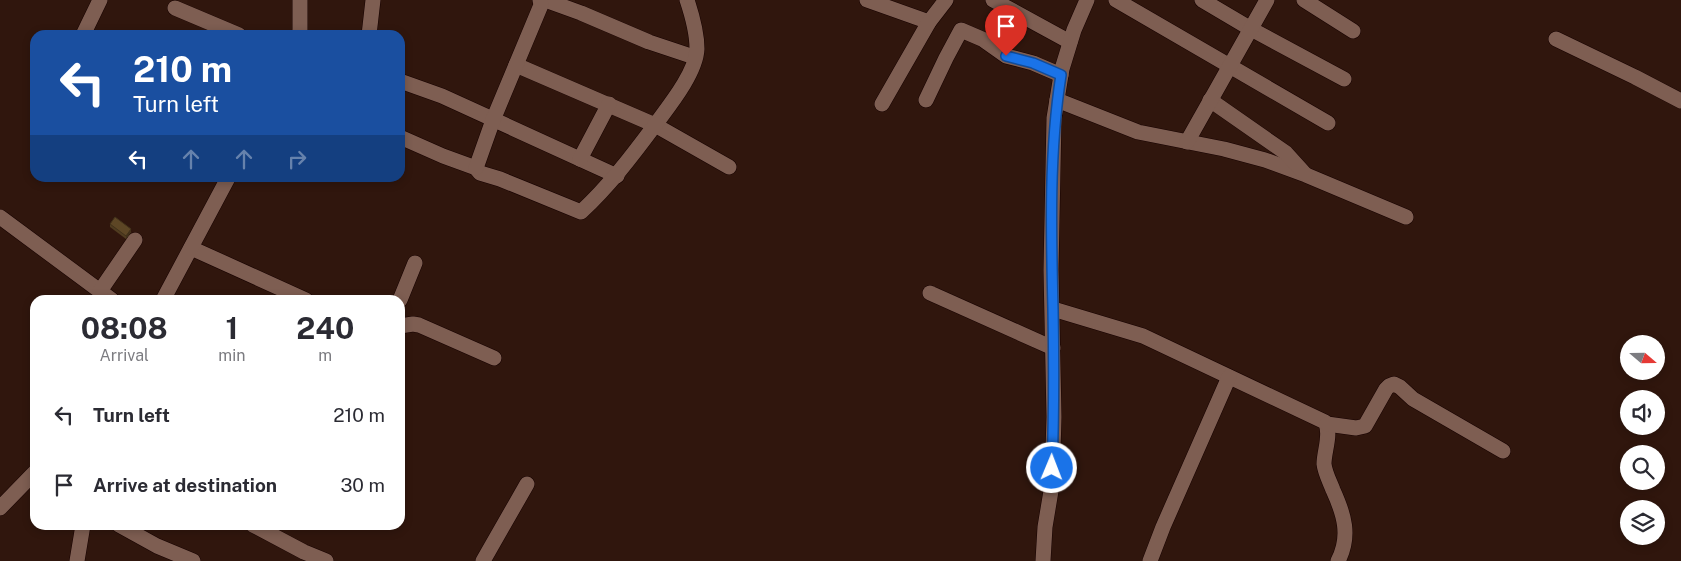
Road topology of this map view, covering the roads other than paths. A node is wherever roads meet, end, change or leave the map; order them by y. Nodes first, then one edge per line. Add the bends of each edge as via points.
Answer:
1 (100, 0) edge
2 (300, 0) edge
3 (373, 0) edge
4 (540, 0) edge
5 (545, 0) edge
6 (687, 0) edge
7 (866, 0) edge
8 (946, 0) edge
9 (993, 0) edge
10 (1087, 0) edge
11 (1116, 0) edge
12 (1202, 0) edge
13 (1268, 0) edge
14 (1304, 0) edge
15 (175, 8) dead end
16 (929, 22) junction
17 (1251, 29) junction
18 (85, 30) edge
19 (228, 30) edge
20 (300, 30) edge
21 (370, 30) edge
22 (1353, 31) dead end
23 (1556, 39) dead end
24 (1070, 42) junction
25 (694, 57) junction
26 (516, 65) junction
27 (1230, 66) junction
28 (1061, 75) junction
29 (1344, 79) dead end
30 (405, 83) edge
31 (926, 100) dead end
32 (1057, 100) junction
33 (1210, 100) junction
34 (1681, 101) edge
35 (609, 104) junction
36 (882, 104) dead end
37 (493, 120) junction
38 (1328, 123) dead end
39 (655, 125) junction
40 (405, 139) edge
41 (1187, 142) junction
42 (580, 160) junction
43 (729, 166) dead end
44 (476, 168) junction
45 (1306, 175) junction
46 (616, 176) junction
47 (224, 182) edge
48 (0, 217) edge
49 (1406, 217) dead end
50 (135, 240) dead end
51 (191, 248) junction
52 (415, 263) dead end
53 (930, 293) dead end
54 (105, 295) edge
55 (107, 295) edge
56 (166, 295) edge
57 (295, 295) edge
58 (402, 295) edge
59 (1053, 309) junction
60 (405, 325) edge
61 (1053, 348) junction
62 (494, 358) dead end
63 (1229, 377) junction
64 (1327, 424) junction
65 (1503, 451) dead end
66 (30, 477) edge
67 (527, 484) dead end
68 (0, 508) edge
69 (82, 530) edge
70 (128, 530) edge
71 (262, 530) edge
72 (77, 561) edge
73 (193, 561) edge
74 (326, 561) edge
75 (483, 561) edge
76 (1043, 561) edge
77 (1150, 561) edge
78 (1338, 561) edge

1 - 18 street
2 - 20 street
3 - 21 street
4 - 26 street
5 - 25 street
6 - 25 street via 697,50
7 - 16 street
8 - 16 street
9 - 24 street
10 - 24 street
11 - 27 street
12 - 17 street
13 - 17 street
14 - 22 street
15 - 19 street
16 - 36 street
17 - 27 street
17 - 29 street
23 - 34 street
24 - 28 street
25 - 39 street via 678,94
26 - 35 street
26 - 37 street
27 - 33 street
27 - 38 street
28 - 31 street via 1006,56 982,39 961,30
28 - 32 street
30 - 37 street
32 - 41 street via 1138,132
32 - 59 street via 1051,270
33 - 41 street
33 - 45 street via 1286,152
35 - 39 street
35 - 42 street
37 - 42 street
37 - 44 street
39 - 43 street
39 - 46 street
40 - 44 street
41 - 45 street via 1245,154
42 - 46 street
44 - 46 street via 480,173 581,212
45 - 49 street
47 - 51 street
48 - 54 street
50 - 55 street
51 - 56 street
51 - 57 street
52 - 58 street
53 - 61 street
59 - 61 street
59 - 63 street via 1143,336
60 - 62 street via 419,326
61 - 76 street via 1052,485
63 - 64 street
63 - 77 street
64 - 65 street via 1365,426 1388,386 1394,384 1413,399
64 - 78 street via 1324,465 1341,508 1346,532
66 - 68 street
67 - 75 street
69 - 72 street
70 - 73 street
71 - 74 street

